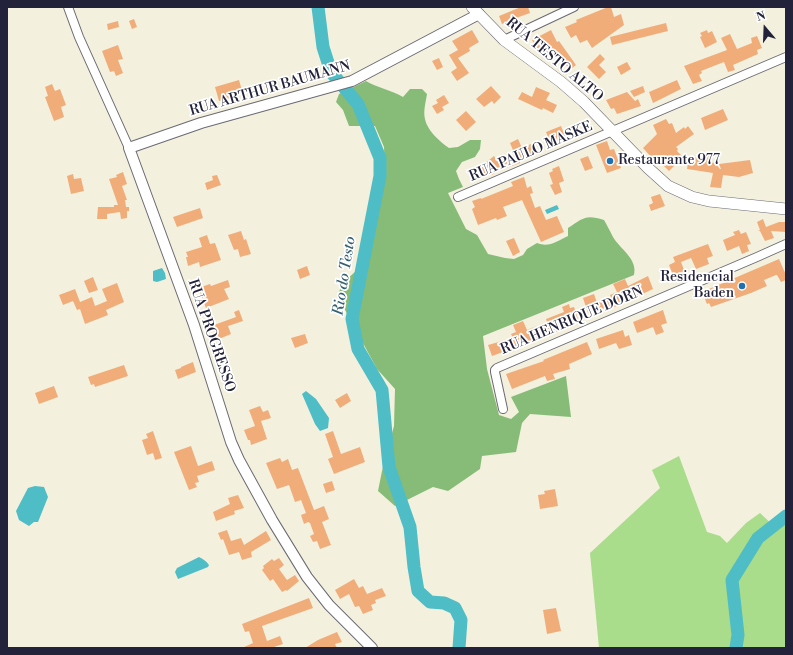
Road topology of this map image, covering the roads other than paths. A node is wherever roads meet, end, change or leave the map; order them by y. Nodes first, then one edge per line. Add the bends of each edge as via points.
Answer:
1 (68, 7) edge
2 (574, 7) edge
3 (475, 11) edge
4 (504, 40) junction
5 (786, 57) edge
6 (613, 132) junction
7 (129, 148) junction
8 (458, 197) dead end
9 (786, 209) edge
10 (786, 244) edge
11 (504, 409) dead end
12 (372, 648) edge

1 - 7 street, RUA PROGRESSO
2 - 4 street
3 - 4 main road, RUA TESTO ALTO
3 - 7 street, RUA ARTHUR BAUMANN via 352,81 202,123
4 - 6 main road, RUA TESTO ALTO via 573,92
5 - 6 street, RUA PAULO MASKE
6 - 8 street, RUA PAULO MASKE
6 - 9 main road, RUA TESTO ALTO via 661,180 675,190 709,201
7 - 12 street, RUA PROGRESSO via 194,325 239,460 307,577 329,605
10 - 11 street, RUA HENRIQUE DORN via 497,368 495,372

